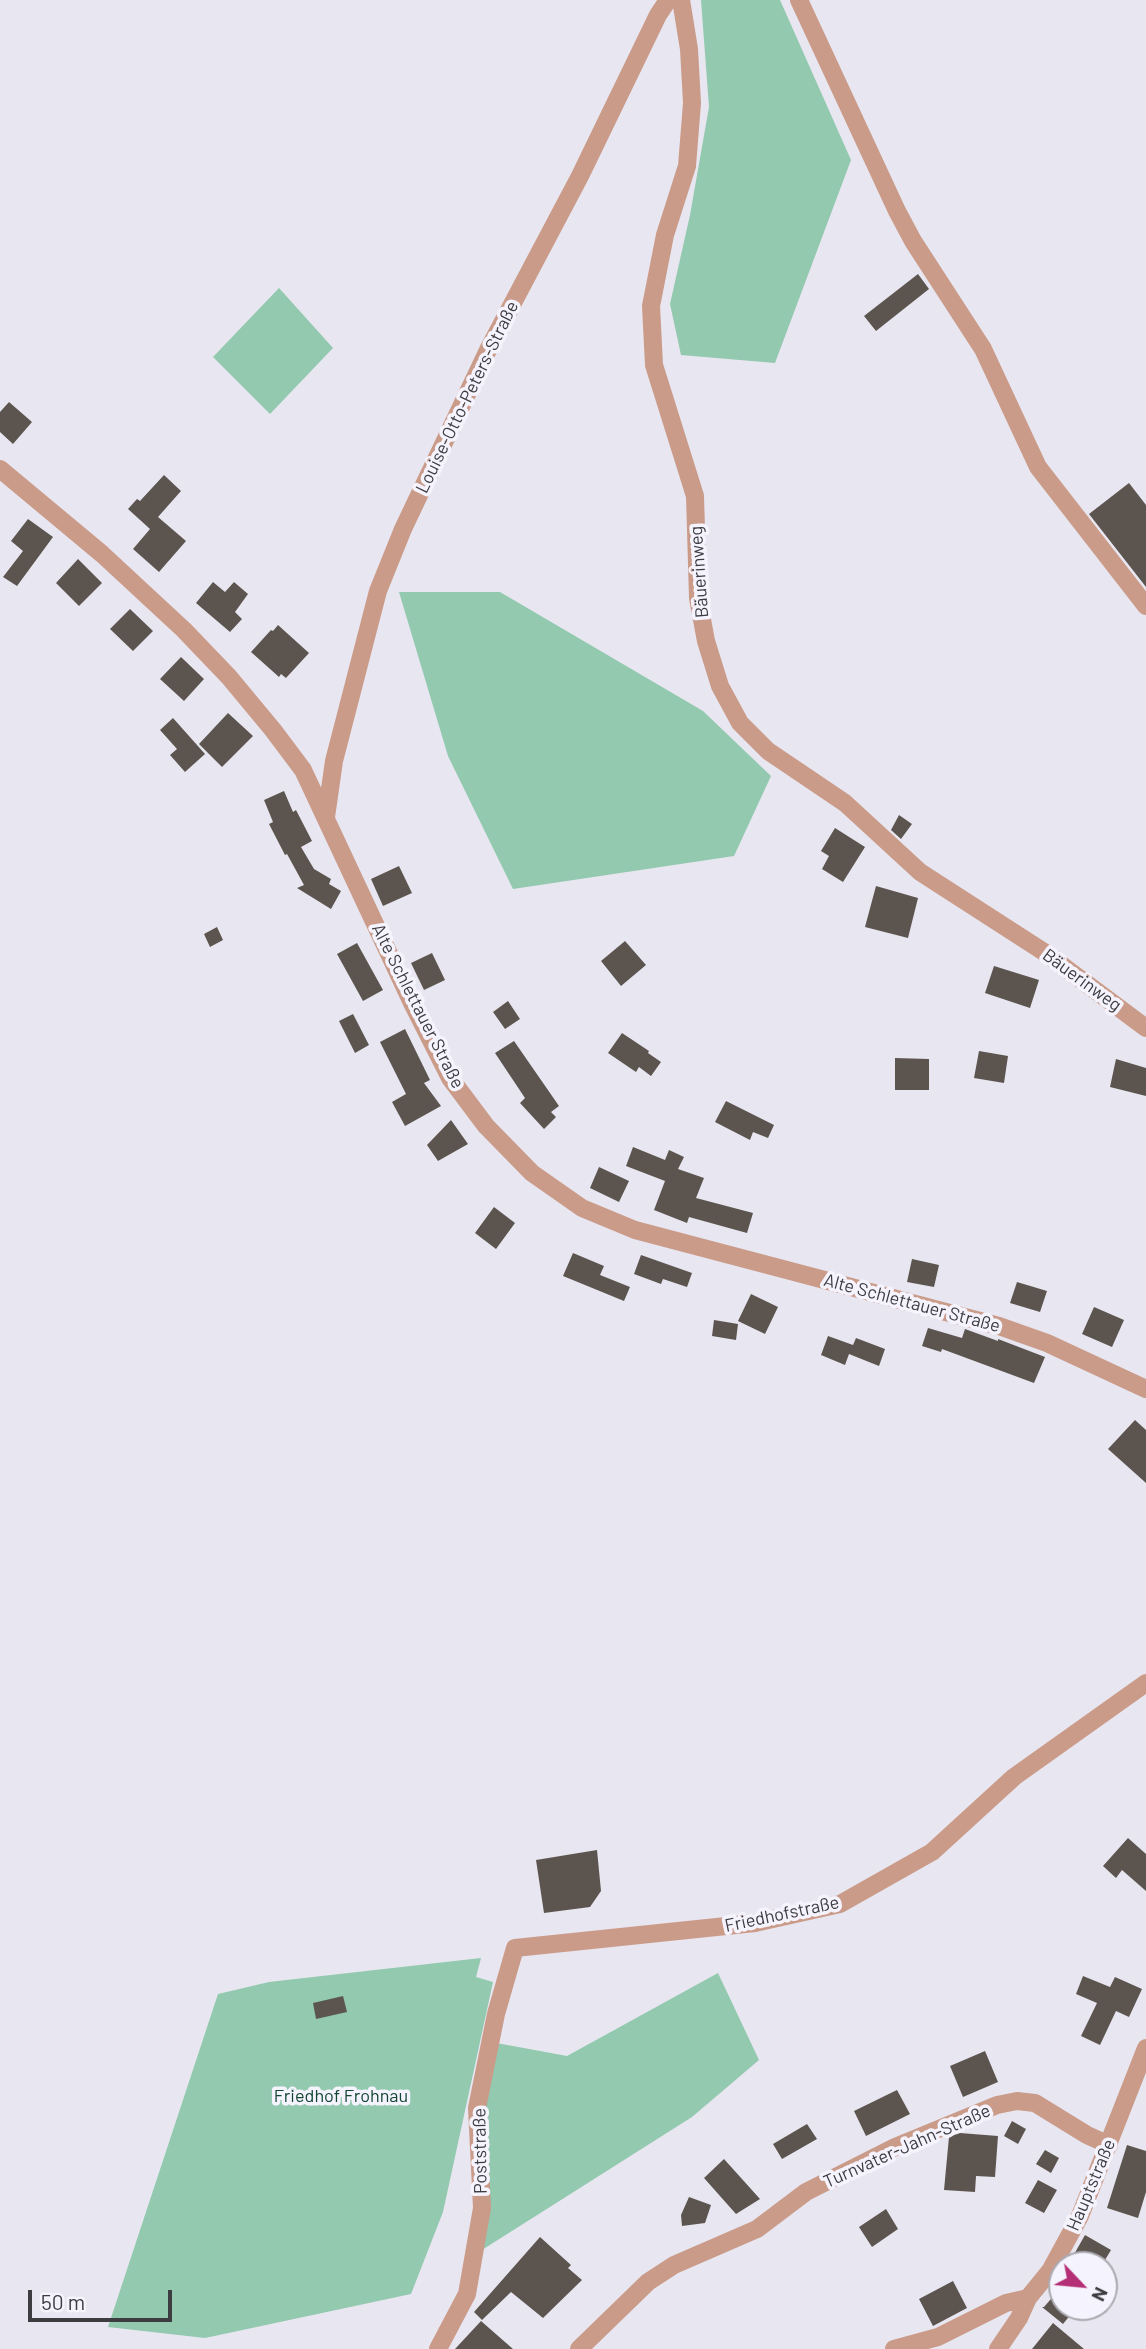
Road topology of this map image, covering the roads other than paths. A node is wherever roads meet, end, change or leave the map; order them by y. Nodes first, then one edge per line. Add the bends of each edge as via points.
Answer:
1 (668, 0) edge
2 (681, 0) edge
3 (799, 0) edge
4 (0, 470) edge
5 (1146, 606) edge
6 (334, 761) junction
7 (303, 771) junction
8 (326, 817) junction
9 (1146, 1028) edge
10 (1146, 1389) edge
11 (1146, 1683) edge
12 (515, 1948) joint
13 (1146, 2048) edge
14 (1109, 2145) junction
15 (1028, 2298) junction
16 (438, 2349) edge
17 (579, 2349) edge
18 (894, 2349) edge
19 (998, 2349) edge

1 - 6 street, Louise-Otto-Peters-Straße via 488,350 403,529 378,591
2 - 9 street, Bäuerinweg via 692,103 687,166 665,235 651,306 654,365 695,496 698,598 720,686 740,723 768,751 845,803 920,872 1044,952
3 - 5 street via 897,211 983,349 1038,467
4 - 7 street, Alte Schlettauer Straße via 102,554 184,630 229,677
6 - 7 street
6 - 8 street, Louise-Otto-Peters-Straße
7 - 8 street, Alte Schlettauer Straße
8 - 10 street, Alte Schlettauer Straße via 450,1078 486,1126 532,1173 582,1208 635,1230 999,1326 1048,1343
11 - 12 street, Friedhofstraße via 1014,1777 932,1852 840,1904 755,1923
12 - 16 street, Poststraße via 477,2108 482,2208 467,2294
13 - 14 street, Hauptstraße
14 - 15 street, Hauptstraße via 1080,2216 1050,2271
14 - 17 street, Turnvater-Jahn-Straße via 1035,2104 997,2105 895,2147 806,2192 757,2229 674,2265 648,2282
15 - 18 street via 1006,2303 938,2337
15 - 19 street, Hauptstraße

